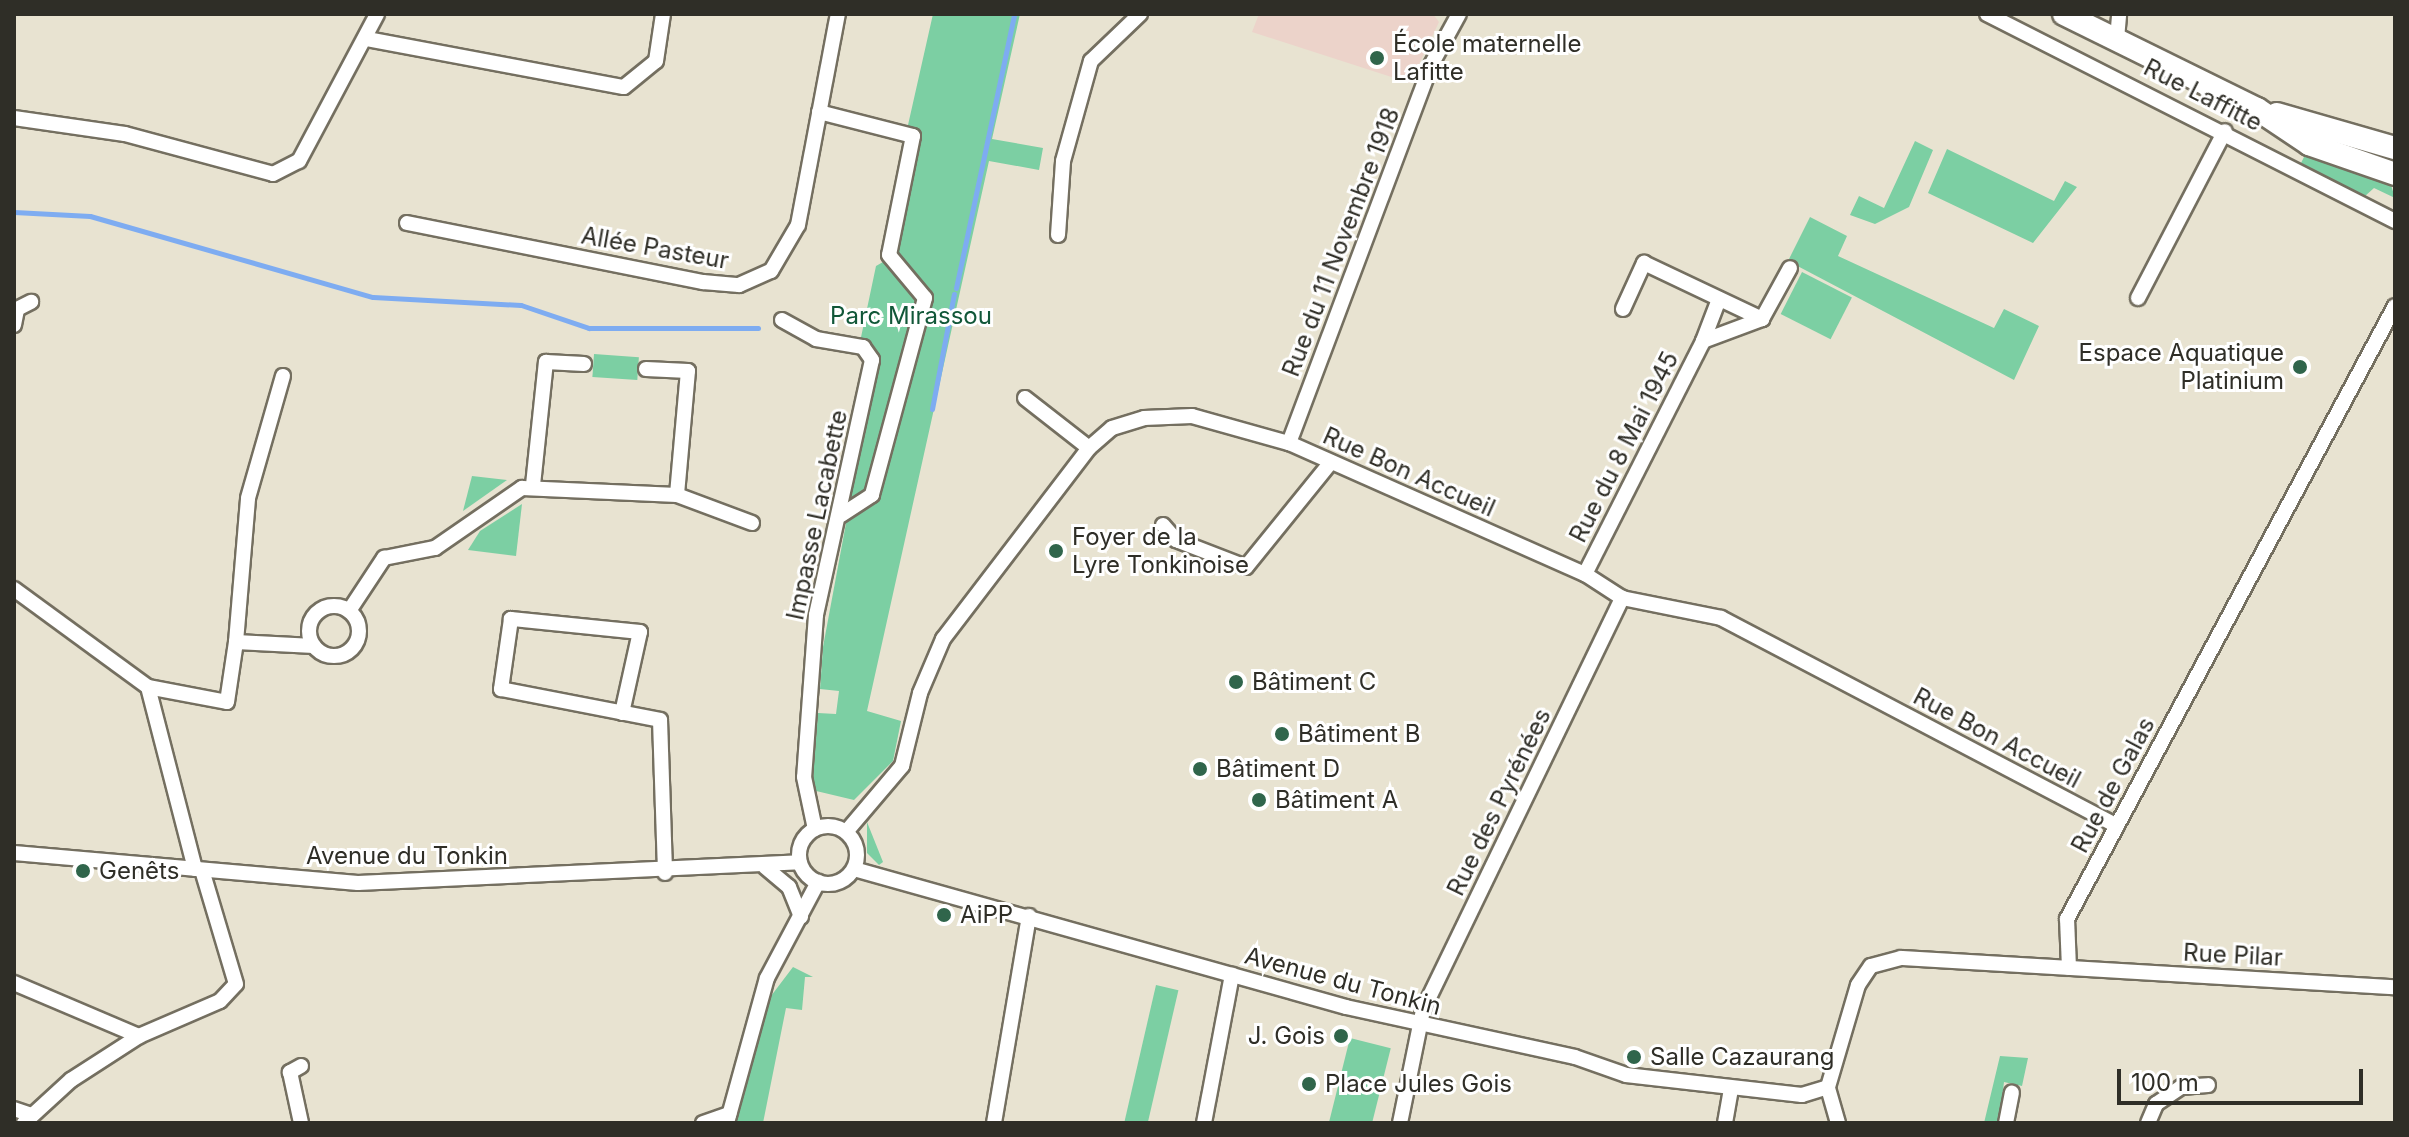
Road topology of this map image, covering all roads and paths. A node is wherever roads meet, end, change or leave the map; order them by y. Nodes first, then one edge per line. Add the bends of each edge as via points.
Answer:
1 (375, 14) edge
2 (663, 14) edge
3 (838, 14) edge
4 (1140, 14) edge
5 (1459, 14) edge
6 (1987, 14) edge
7 (2064, 14) edge
8 (2119, 14) edge
9 (367, 39) junction
10 (2117, 39) junction
11 (2257, 109) junction
12 (819, 112) junction
13 (14, 118) edge
14 (2225, 131) junction
15 (2395, 148) edge
16 (2395, 174) edge
17 (2395, 221) edge
18 (407, 223) dead end
19 (1058, 235) dead end
20 (1790, 268) dead end
21 (2138, 298) dead end
22 (1719, 299) junction
23 (31, 302) dead end
24 (2395, 306) edge
25 (1623, 309) dead end
26 (1762, 319) junction
27 (782, 320) dead end
28 (14, 322) edge
29 (1703, 341) junction
30 (584, 364) dead end
31 (646, 369) dead end
32 (283, 376) dead end
33 (1025, 398) dead end
34 (1289, 443) junction
35 (1089, 448) junction
36 (1331, 462) junction
37 (533, 485) junction
38 (677, 495) junction
39 (841, 515) junction
40 (752, 523) dead end
41 (1163, 525) dead end
42 (1585, 574) junction
43 (14, 589) edge
44 (1622, 598) junction
45 (349, 611) junction
46 (236, 642) junction
47 (314, 646) junction
48 (148, 687) junction
49 (622, 713) junction
50 (2117, 826) junction
51 (815, 829) junction
52 (846, 832) junction
53 (14, 853) edge
54 (800, 862) junction
55 (765, 867) junction
56 (198, 869) junction
57 (854, 869) junction
58 (665, 873) junction
59 (818, 882) junction
60 (1029, 916) junction
61 (801, 917) junction
62 (2069, 968) junction
63 (1232, 975) junction
64 (14, 983) edge
65 (2395, 987) edge
66 (1420, 1026) junction
67 (139, 1036) junction
68 (301, 1066) dead end
69 (2208, 1085) dead end
70 (1828, 1087) junction
71 (1731, 1090) junction
72 (2012, 1093) dead end
73 (14, 1109) edge
74 (728, 1118) edge
75 (28, 1119) edge
76 (301, 1123) edge
77 (703, 1123) edge
78 (994, 1123) edge
79 (1204, 1123) edge
80 (1400, 1123) edge
81 (1725, 1123) edge
82 (1838, 1123) edge
83 (2006, 1123) edge
84 (2148, 1123) edge

1 - 9 street
2 - 9 street via 656,61 624,87
3 - 12 street, Allée Pasteur
4 - 19 street via 1091,61 1063,161
5 - 34 street, Rue du 11 Novembre 1918 via 1430,67
6 - 14 street, Rue Laffitte
7 - 10 main road
8 - 10 street
9 - 13 street via 299,161 273,174 125,134
10 - 11 main road
11 - 15 main road
11 - 16 main road via 2309,144
12 - 18 street, Allée Pasteur via 786,251 771,271 739,285
12 - 39 street via 913,136 889,255 925,298 872,495
14 - 17 street, Rue Laffitte
14 - 21 street
20 - 26 street
22 - 25 street via 1644,263
22 - 26 street
22 - 29 street, Rue du 8 Mai 1945
23 - 28 street via 17,309
24 - 50 street, Rue de Galas
26 - 29 street, Rue du 8 Mai 1945
27 - 39 street, Impasse Lacabette via 816,339 863,347 872,360
29 - 42 street, Rue du 8 Mai 1945
30 - 37 street via 546,362
31 - 38 street via 688,371
32 - 46 street via 248,498
33 - 35 street
34 - 35 street, Rue Bon Accueil via 1192,416 1144,418 1112,428
34 - 36 street, Rue Bon Accueil
35 - 52 street, Rue Bon Accueil via 943,639 920,693 902,766
36 - 41 street via 1246,567 1176,540
36 - 42 street, Rue Bon Accueil
37 - 38 street
37 - 45 street via 435,548 384,558
38 - 40 street
39 - 51 street, Impasse Lacabette via 816,615 804,777
42 - 44 street, Rue Bon Accueil
43 - 48 street
44 - 50 street, Rue Bon Accueil via 1721,618
44 - 66 street, Rue des Pyrénées
45 - 47 street via 319,610 309,631
45 - 47 street via 359,634 352,649 336,656
46 - 47 street
46 - 48 street via 227,702
48 - 56 street
49 - 49 street via 501,689 511,619 640,632
49 - 58 street via 660,720
50 - 62 street, Rue de Galas via 2067,919
51 - 52 street
51 - 54 street via 801,843
52 - 57 street via 856,845
53 - 56 street, Avenue du Tonkin
54 - 55 street, Avenue du Tonkin
54 - 59 street
55 - 58 street, Avenue du Tonkin
55 - 61 street via 789,887
56 - 58 street, Avenue du Tonkin via 358,883
56 - 67 street via 236,984 220,1001
57 - 59 street via 834,883
57 - 60 street, Avenue du Tonkin via 885,883
59 - 61 street
60 - 63 street, Avenue du Tonkin
60 - 78 street
61 - 74 street via 759,1001
62 - 65 street, Rue Pilar
62 - 70 street via 1901,958 1871,966 1858,985
63 - 66 street, Avenue du Tonkin
63 - 79 street
64 - 67 street
66 - 71 street, Avenue du Tonkin via 1575,1057 1626,1075
66 - 80 street
67 - 75 street
68 - 76 street via 290,1072
69 - 84 street via 2181,1087 2156,1104
70 - 71 street, Avenue du Tonkin via 1802,1095
70 - 82 street
71 - 81 street
72 - 83 street
73 - 75 street
74 - 77 street

